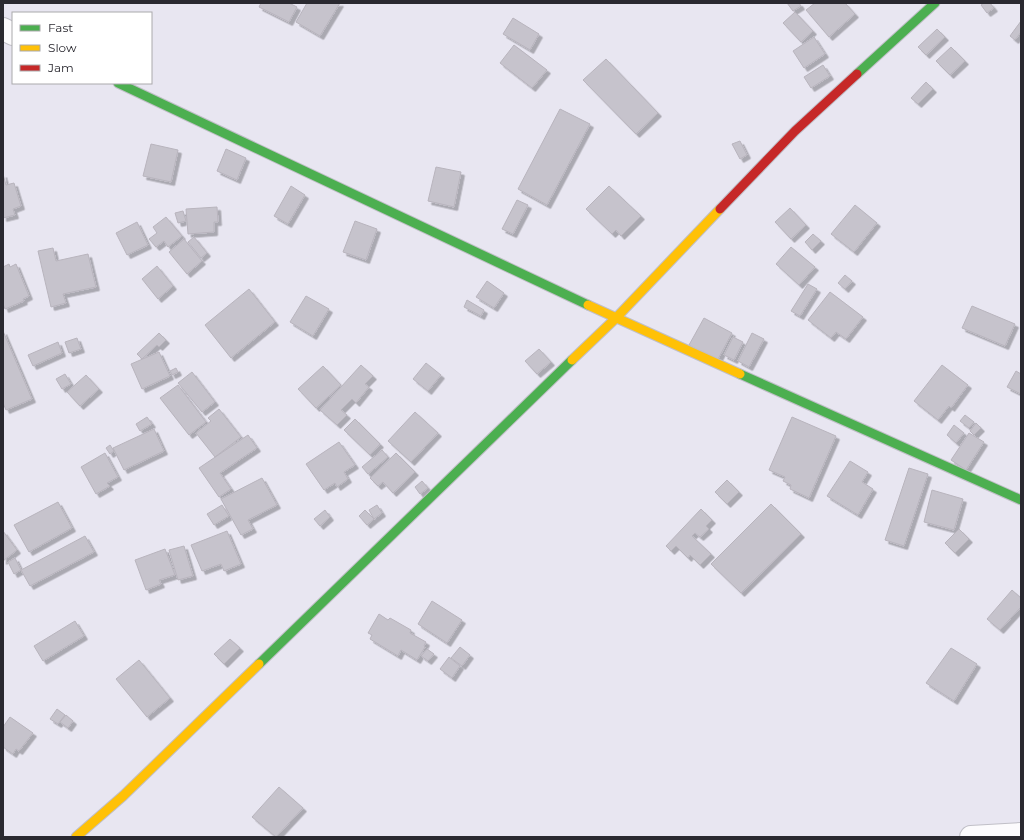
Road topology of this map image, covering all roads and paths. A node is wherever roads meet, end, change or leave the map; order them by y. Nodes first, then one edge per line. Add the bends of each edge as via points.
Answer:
1 (935, 3) edge
2 (3, 29) edge
3 (12, 34) edge
4 (120, 84) edge
5 (616, 318) junction
6 (1021, 500) edge
7 (1021, 834) edge
8 (76, 837) edge
9 (971, 837) edge

1 - 5 street via 795,132
2 - 3 street
4 - 5 street
5 - 6 street
5 - 8 street via 123,796
7 - 9 street

